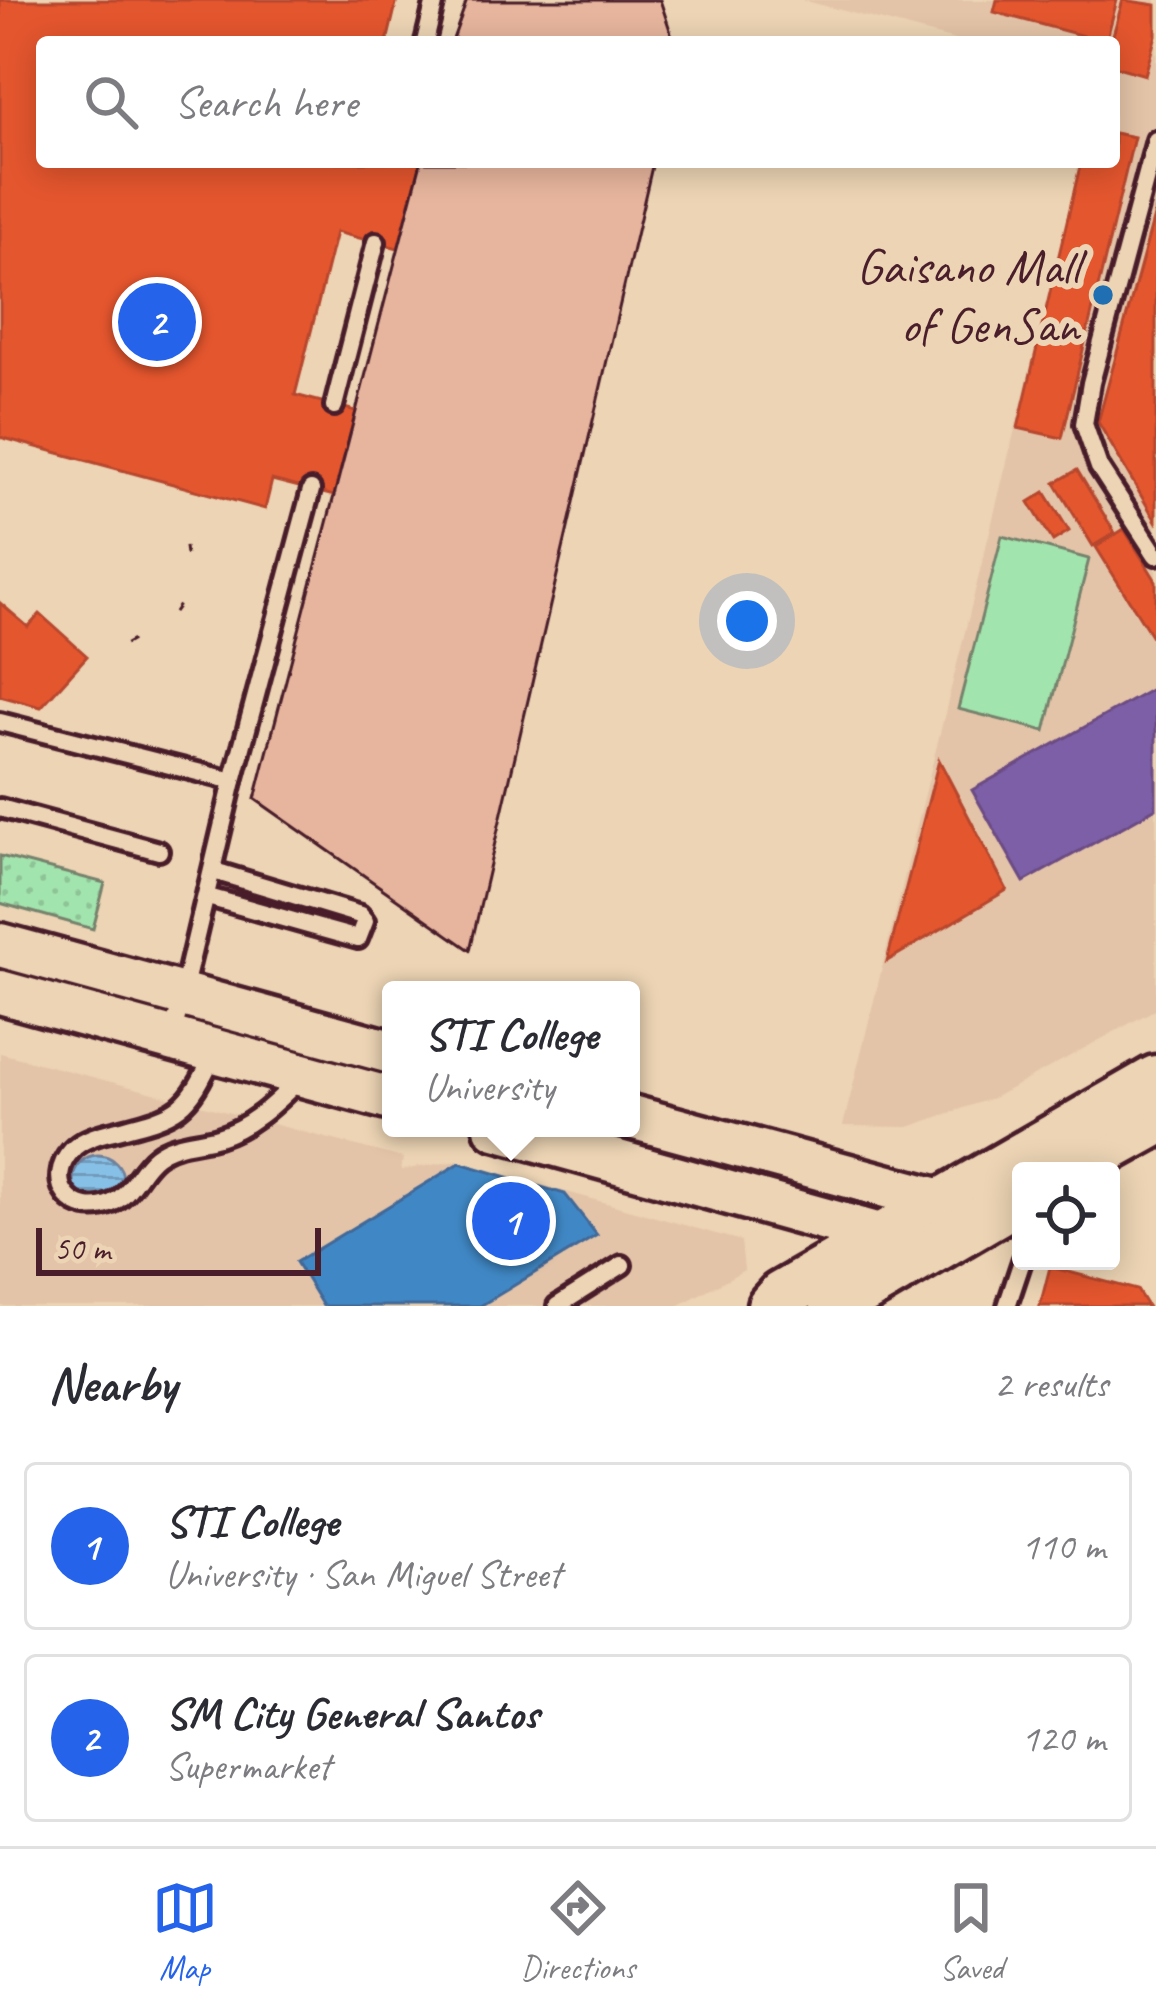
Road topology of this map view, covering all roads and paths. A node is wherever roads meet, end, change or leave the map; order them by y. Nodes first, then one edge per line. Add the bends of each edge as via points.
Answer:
1 (435, 0) edge
2 (426, 36) edge
3 (1156, 140) edge
4 (376, 242) dead end
5 (334, 406) dead end
6 (311, 490) dead end
7 (1156, 555) edge
8 (0, 722) edge
9 (233, 781) junction
10 (0, 808) edge
11 (159, 850) dead end
12 (214, 871) junction
13 (208, 898) junction
14 (0, 946) edge
15 (0, 992) edge
16 (183, 996) junction
17 (172, 1038) junction
18 (215, 1050) junction
19 (382, 1050) edge
20 (304, 1075) junction
21 (1156, 1080) edge
22 (382, 1097) edge
23 (640, 1120) edge
24 (1156, 1121) edge
25 (528, 1137) edge
26 (1082, 1162) edge
27 (944, 1202) junction
28 (1006, 1206) edge
29 (885, 1236) junction
30 (932, 1250) junction
31 (622, 1265) dead end
32 (1019, 1270) edge
33 (557, 1306) edge
34 (772, 1306) edge
35 (836, 1306) edge
36 (1007, 1306) edge

1 - 2 lane
3 - 7 lane via 1084,424 1100,466
4 - 5 lane
6 - 9 lane
8 - 9 lane
9 - 12 lane
10 - 11 lane
12 - 13 lane
12 - 13 lane via 360,915 364,932 358,939
13 - 16 lane
14 - 16 street
15 - 17 street
16 - 17 lane
16 - 19 street
17 - 18 street
18 - 20 street
18 - 20 lane via 186,1106 72,1150 62,1194 83,1208 116,1201 159,1153 243,1127
20 - 22 street
21 - 27 main road
23 - 27 street
24 - 26 main road
25 - 29 street
27 - 28 street
27 - 29 main road
28 - 30 main road
29 - 30 street
29 - 34 main road
30 - 35 main road
31 - 33 lane
32 - 36 lane

